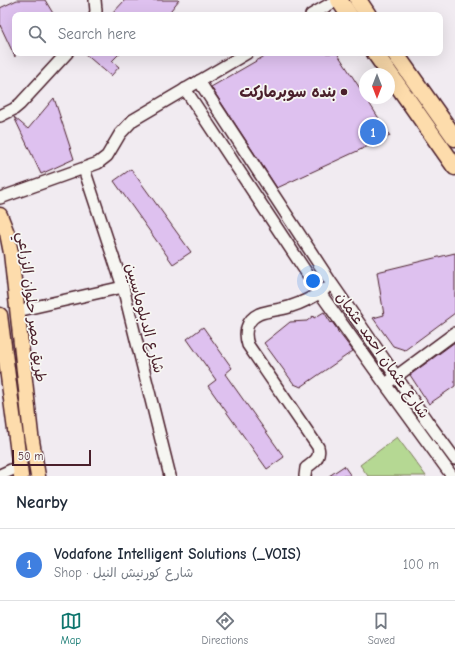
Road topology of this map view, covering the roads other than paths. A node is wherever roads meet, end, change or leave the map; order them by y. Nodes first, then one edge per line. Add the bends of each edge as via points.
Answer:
1 (95, 0) edge
2 (338, 0) edge
3 (358, 0) edge
4 (96, 12) edge
5 (316, 12) edge
6 (347, 12) edge
7 (366, 12) edge
8 (64, 56) edge
9 (241, 56) edge
10 (377, 56) edge
11 (397, 56) edge
12 (200, 81) junction
13 (185, 89) junction
14 (0, 116) edge
15 (455, 138) edge
16 (455, 167) edge
17 (84, 169) junction
18 (268, 187) junction
19 (255, 195) junction
20 (0, 198) edge
21 (0, 215) edge
22 (332, 284) junction
23 (123, 287) junction
24 (320, 293) junction
25 (17, 311) junction
26 (0, 315) edge
27 (455, 333) edge
28 (396, 376) junction
29 (385, 384) junction
30 (455, 459) edge
31 (21, 471) edge
32 (0, 475) edge
33 (38, 476) edge
34 (170, 476) edge
35 (305, 476) edge
36 (452, 476) edge

1 - 4 street
2 - 5 street
2 - 6 highway
3 - 7 highway
8 - 14 street via 20,104
9 - 12 street
10 - 16 highway
11 - 15 highway
12 - 13 street
12 - 18 street, شارع عثمان احمد عثمان
13 - 17 street via 134,120 120,134 103,160
13 - 19 street, شارع عثمان احمد عثمان
17 - 20 street
17 - 23 street, شارع الدبلوماسيين
18 - 19 street
18 - 22 street, شارع عثمان احمد عثمان
19 - 24 street, شارع عثمان احمد عثمان
21 - 25 main road, طريق مصر حلوان الزراعي via 10,248
22 - 24 street
22 - 28 street, شارع عثمان احمد عثمان
23 - 25 street
23 - 34 street, شارع الدبلوماسيين
24 - 29 street, شارع عثمان احمد عثمان
24 - 35 street via 294,305 259,314 248,324 246,331 248,345 318,447 319,455 306,468
25 - 33 main road, طريق مصر حلوان الزراعي
26 - 31 main road
27 - 28 street
28 - 29 street
28 - 30 street, شارع عثمان احمد عثمان
29 - 36 street, شارع عثمان احمد عثمان
31 - 32 street

